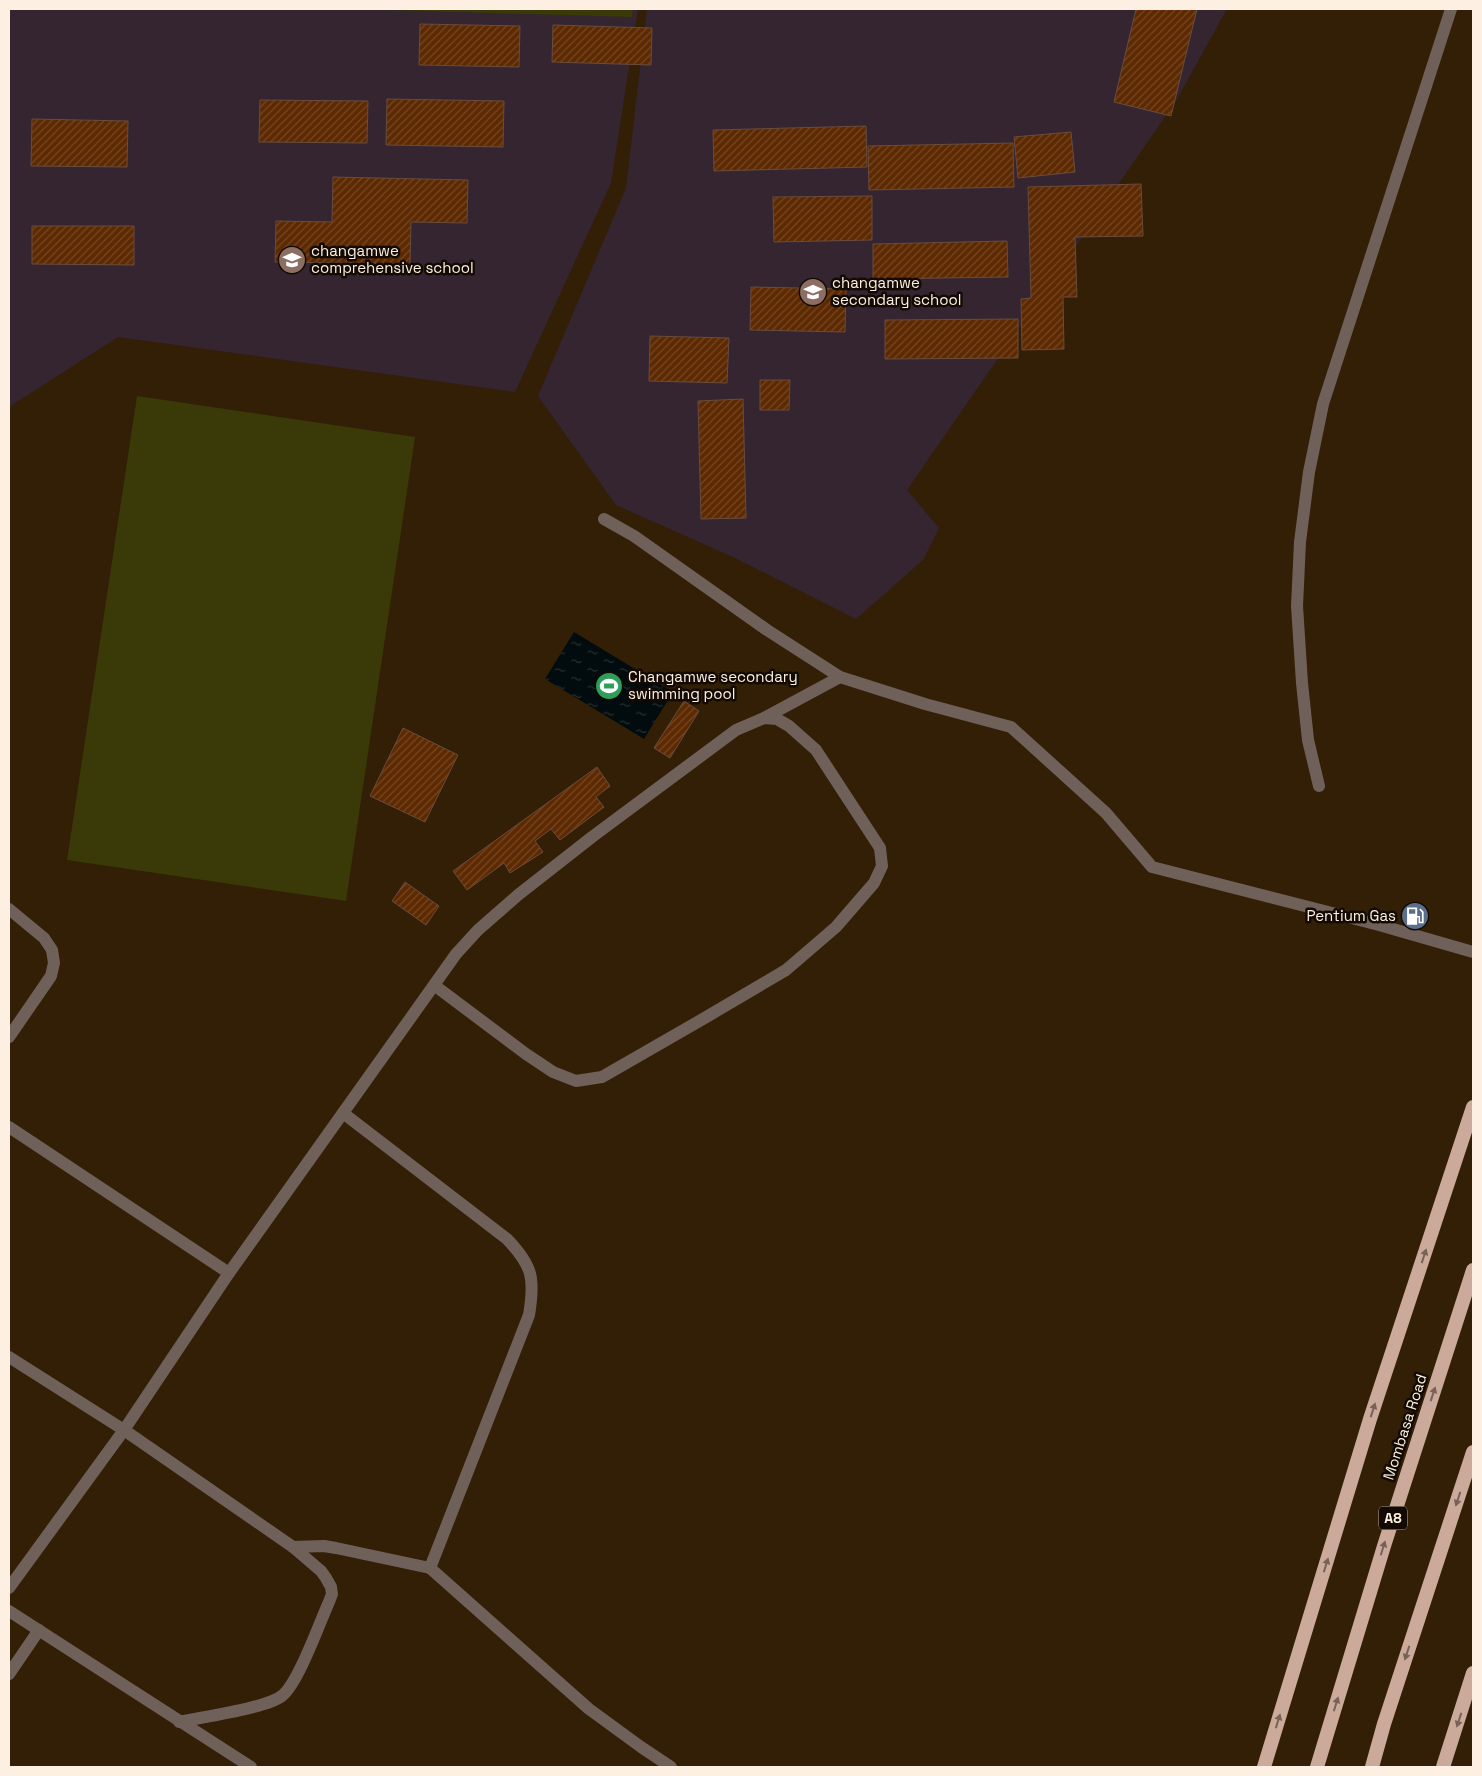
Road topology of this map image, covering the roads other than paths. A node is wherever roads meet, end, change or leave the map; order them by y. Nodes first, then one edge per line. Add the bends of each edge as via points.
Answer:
1 (1451, 9) edge
2 (604, 518) dead end
3 (840, 677) junction
4 (764, 718) junction
5 (1319, 786) dead end
6 (9, 909) edge
7 (1473, 952) edge
8 (434, 985) junction
9 (9, 1037) edge
10 (1473, 1107) edge
11 (343, 1113) junction
12 (9, 1127) edge
13 (1473, 1270) edge
14 (229, 1273) junction
15 (9, 1357) edge
16 (124, 1430) junction
17 (1473, 1452) edge
18 (293, 1547) junction
19 (430, 1568) junction
20 (9, 1588) edge
21 (9, 1610) edge
22 (39, 1630) junction
23 (1473, 1673) edge
24 (9, 1674) edge
25 (179, 1722) junction
26 (251, 1767) edge
27 (671, 1767) edge
28 (1264, 1767) edge
29 (1317, 1767) edge
30 (1372, 1767) edge
31 (1443, 1767) edge

1 - 5 street via 1323,404 1309,472 1300,542 1297,606 1308,740
2 - 3 street
3 - 4 street
3 - 7 street via 1011,727 1106,813 1152,867
4 - 8 street via 736,730 518,895 478,930
4 - 8 street via 777,719 789,726 816,750 880,848 882,866 874,883 836,927 786,970 602,1076 576,1081 553,1072 526,1054
6 - 9 street via 44,938 52,950 54,963 51,976
8 - 11 street
28 -> 10 highway via 1370,1420
11 - 14 street
11 - 19 street via 507,1239 522,1254 530,1272 533,1290 529,1315
12 - 14 street
29 -> 13 highway, Mombasa Road / A8
14 - 16 street
15 - 16 street
16 - 18 street
16 - 20 street
17 -> 30 highway
18 - 19 street via 324,1546
18 - 25 street via 320,1571 332,1594 289,1688 282,1696 265,1704
19 - 27 street via 590,1709
21 - 22 street
22 - 24 street
22 - 25 street
23 -> 31 highway
25 - 26 street

